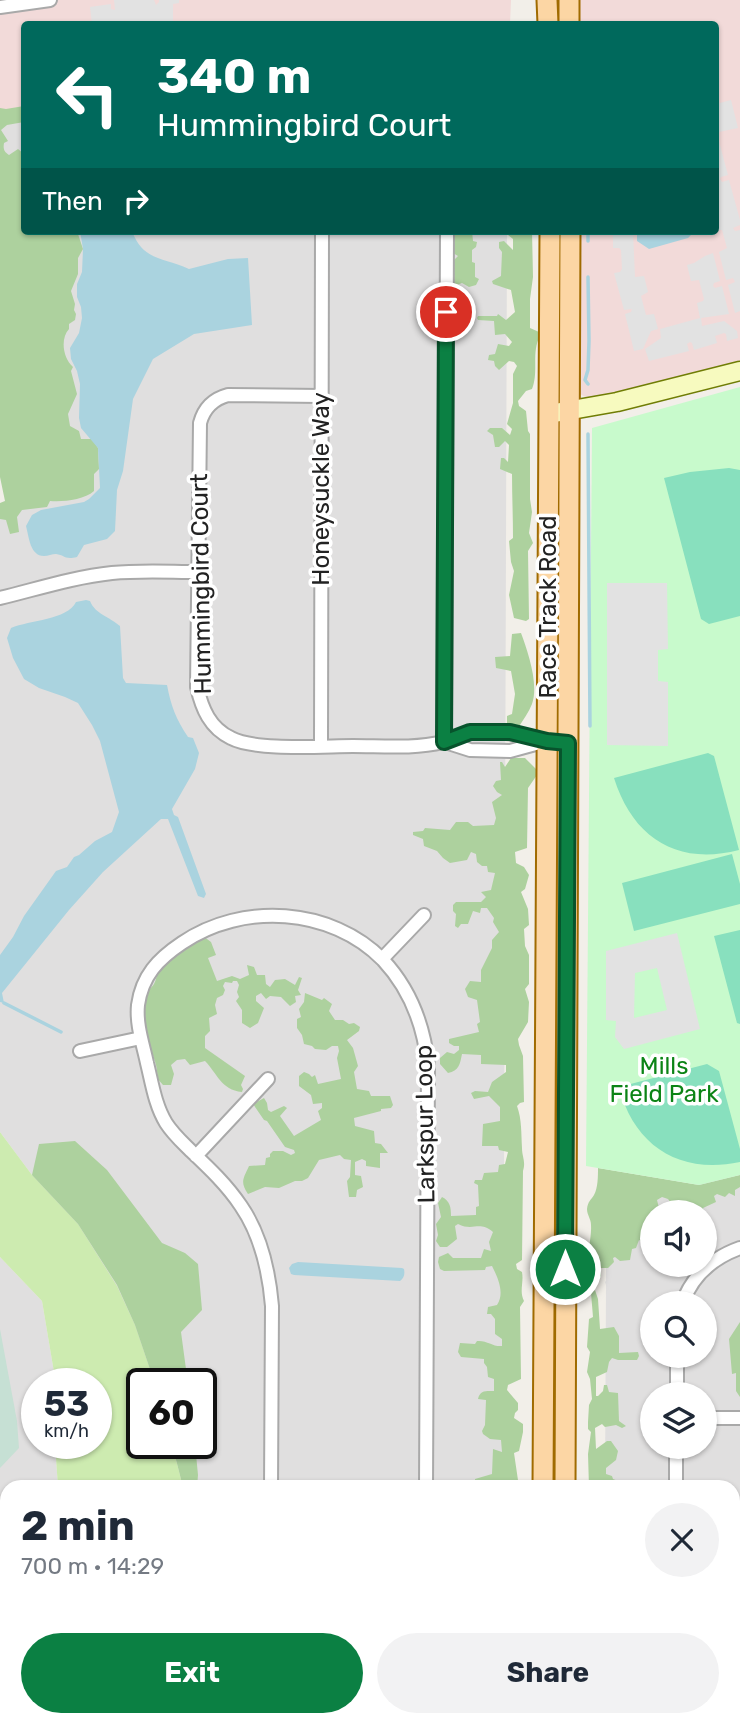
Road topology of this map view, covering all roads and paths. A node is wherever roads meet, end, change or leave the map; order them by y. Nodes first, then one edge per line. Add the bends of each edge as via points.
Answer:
1 (50, 0) edge
2 (28, 2) edge
3 (0, 7) edge
4 (548, 14) edge
5 (569, 14) edge
6 (323, 235) edge
7 (447, 235) edge
8 (550, 235) edge
9 (570, 235) edge
10 (740, 370) edge
11 (322, 396) junction
12 (569, 411) junction
13 (549, 414) junction
14 (199, 572) junction
15 (0, 598) edge
16 (547, 741) junction
17 (444, 742) junction
18 (568, 743) junction
19 (321, 747) junction
20 (424, 915) dead end
21 (382, 959) junction
22 (141, 1038) junction
23 (545, 1039) junction
24 (566, 1039) junction
25 (80, 1051) dead end
26 (268, 1079) dead end
27 (196, 1156) junction
28 (740, 1248) edge
29 (689, 1291) edge
30 (717, 1418) edge
31 (740, 1418) edge
32 (677, 1459) edge
33 (271, 1480) edge
34 (426, 1480) edge
35 (543, 1480) edge
36 (565, 1480) edge
37 (676, 1480) edge

1 - 2 street
2 - 3 street
4 - 5 main road
6 - 11 street, Honeysuckle Way
7 - 17 street
8 - 13 main road, Race Track Road
9 - 12 main road, Race Track Road
10 - 12 street
11 - 14 street, Hummingbird Court via 228,395 214,401 204,413 200,424
11 - 19 street, Honeysuckle Way
12 - 13 street
12 - 18 main road, Race Track Road
13 - 16 main road, Race Track Road
14 - 15 street via 109,573
14 - 19 street, Hummingbird Court via 198,687 210,721 223,734 248,744
16 - 17 street, Hummingbird Court via 510,751 470,750
16 - 17 street, Hummingbird Court via 510,732 470,732
16 - 18 street
16 - 23 main road, Race Track Road
17 - 19 street, Hummingbird Court
18 - 24 main road, Race Track Road
20 - 21 street
21 - 22 street, Larkspur Loop via 345,933 297,917 226,922 192,936 150,971 138,1010
21 - 34 street, Larkspur Loop via 417,1014 428,1065
22 - 25 street
22 - 27 street, Larkspur Loop via 161,1114
23 - 24 street
23 - 35 main road, Race Track Road
24 - 36 main road, Race Track Road
26 - 27 street
27 - 33 street, Larkspur Loop via 242,1207 269,1275
28 - 29 street via 708,1265
30 - 31 street
32 - 37 street

